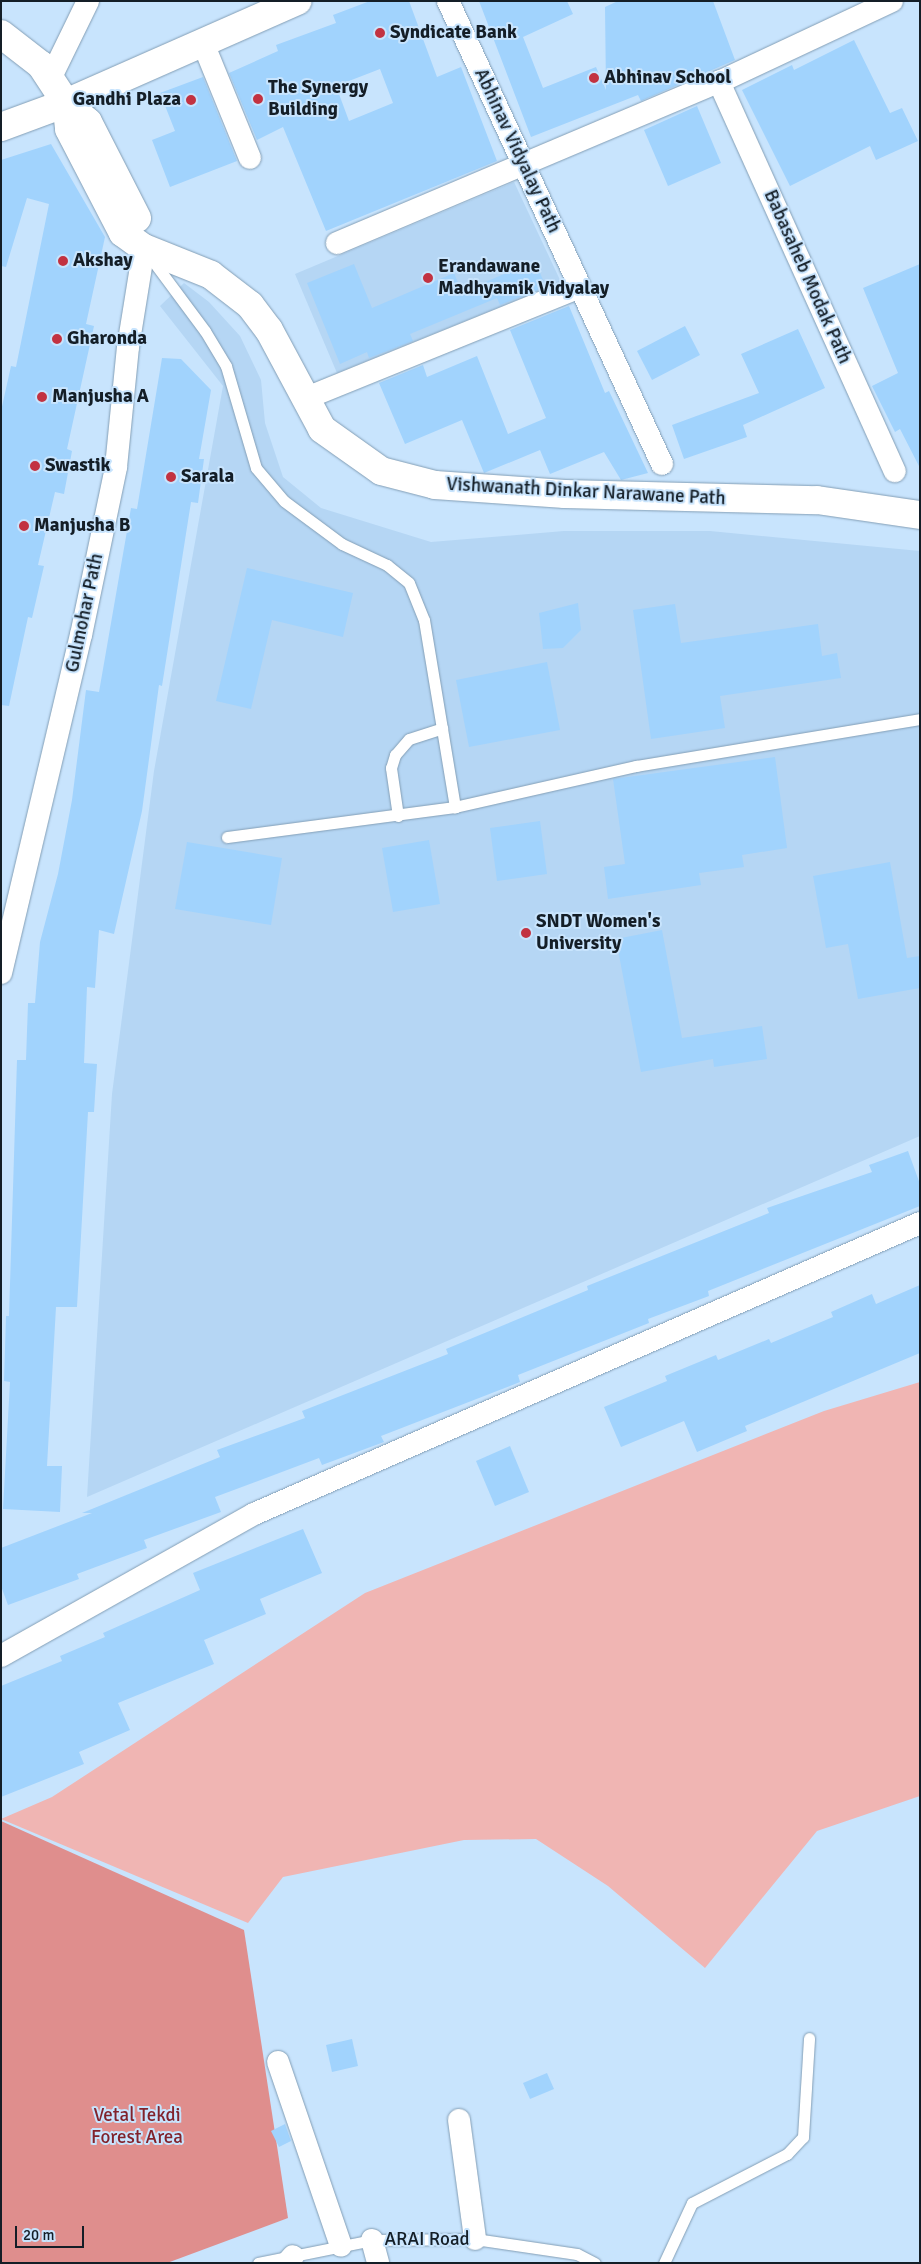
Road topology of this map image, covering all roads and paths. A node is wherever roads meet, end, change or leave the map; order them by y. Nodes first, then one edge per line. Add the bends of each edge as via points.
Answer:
1 (88, 1) edge
2 (297, 1) edge
3 (448, 1) edge
4 (892, 1) edge
5 (1, 34) edge
6 (203, 43) junction
7 (51, 77) junction
8 (719, 82) junction
9 (66, 104) junction
10 (1, 127) edge
11 (250, 158) dead end
12 (523, 164) junction
13 (337, 242) dead end
14 (144, 248) junction
15 (580, 287) junction
16 (304, 400) junction
17 (662, 464) dead end
18 (895, 471) dead end
19 (920, 515) edge
20 (920, 719) edge
21 (442, 728) junction
22 (455, 807) junction
23 (398, 816) junction
24 (227, 837) dead end
25 (1, 973) edge
26 (920, 1223) edge
27 (1, 1656) edge
28 (809, 2038) dead end
29 (278, 2062) dead end
30 (459, 2120) dead end
31 (475, 2239) junction
32 (372, 2240) junction
33 (341, 2246) junction
34 (290, 2259) edge
35 (258, 2263) edge
36 (378, 2263) edge
37 (594, 2263) edge
38 (664, 2263) edge

1 - 7 street
2 - 6 main road
3 - 12 street, Abhinav Vidyalay Path
4 - 8 street
5 - 7 main road via 9,37
6 - 9 main road
6 - 11 street
7 - 9 main road
8 - 12 street
8 - 18 street, Babasaheb Modak Path
9 - 10 main road
9 - 14 main road via 88,122 140,224
12 - 13 street
12 - 15 street, Abhinav Vidyalay Path
14 - 16 main road, Vishwanath Dinkar Narawane Path via 211,275 250,305 269,330
14 - 21 lane via 205,331 226,366 256,468 284,502 342,544 387,565 409,583 424,620
14 - 25 street, Gulmohar Path via 128,347 116,467 81,635
15 - 16 street
15 - 17 street, Abhinav Vidyalay Path
16 - 19 main road, Vishwanath Dinkar Narawane Path via 322,429 350,452 380,471 435,485 575,495 817,500
20 - 22 lane via 636,766
21 - 22 lane
21 - 23 lane via 409,738 395,755 391,768
22 - 23 lane
23 - 24 lane
26 - 27 street via 254,1514
28 - 38 lane via 803,2137 787,2154 692,2203
29 - 33 street
30 - 31 street
31 - 32 lane, ARAI Road
31 - 37 lane, ARAI Road via 577,2254
32 - 33 lane, ARAI Road
32 - 36 street
33 - 34 lane, ARAI Road
34 - 35 lane, ARAI Road

